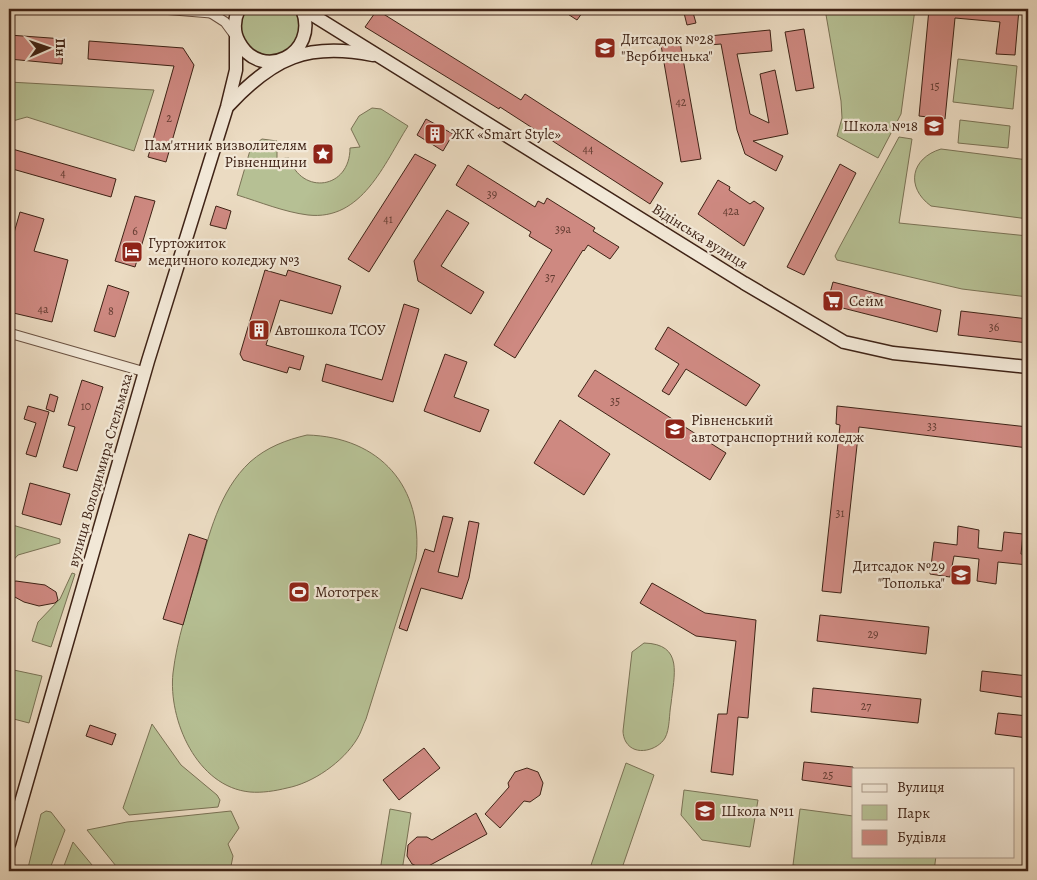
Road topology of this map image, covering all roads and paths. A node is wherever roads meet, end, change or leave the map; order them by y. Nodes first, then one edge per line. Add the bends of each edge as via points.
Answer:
1 (162, 9) edge
2 (225, 9) edge
3 (239, 9) edge
4 (302, 9) edge
5 (211, 13) junction
6 (236, 38) junction
7 (381, 57) junction
8 (283, 60) junction
9 (227, 107) junction
10 (9, 332) edge
11 (1028, 368) edge
12 (145, 372) junction
13 (9, 844) edge

1 - 5 street
2 - 5 street
3 - 6 main road, вулиця Володимира Стельмаха via 235,20
4 - 7 main road, Відінська вулиця
4 - 8 main road via 306,28 304,38 299,47
5 - 6 street via 226,22
6 - 8 main road via 250,56 272,62
6 - 9 main road, вулиця Володимира Стельмаха via 236,70
7 - 8 main road, Відінська вулиця via 322,51
7 - 11 main road, Відінська вулиця via 844,342 893,353
8 - 9 main road, вулиця Володимира Стельмаха via 251,81
9 - 12 main road, вулиця Володимира Стельмаха
10 - 12 street
12 - 13 main road, вулиця Володимира Стельмаха

